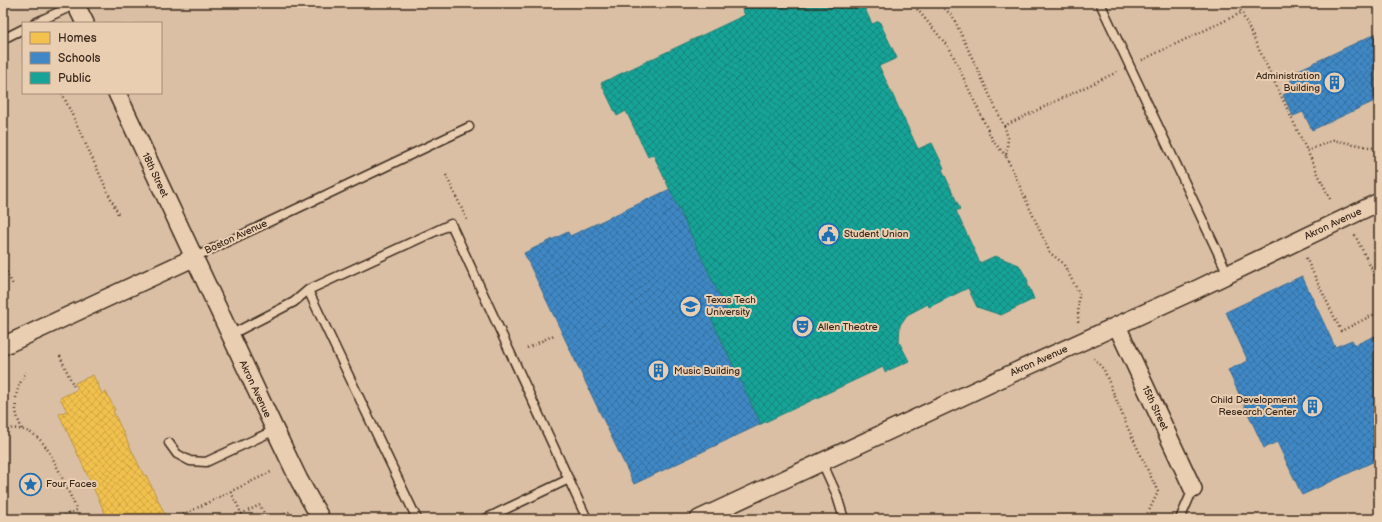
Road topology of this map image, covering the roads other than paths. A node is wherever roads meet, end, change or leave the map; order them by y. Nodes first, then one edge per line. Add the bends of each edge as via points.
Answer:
1 (76, 3) edge
2 (1100, 3) edge
3 (37, 22) edge
4 (85, 22) edge
5 (22, 30) edge
6 (3, 39) edge
7 (117, 94) edge
8 (469, 127) dead end
9 (1379, 202) edge
10 (193, 258) junction
11 (1228, 274) junction
12 (308, 290) junction
13 (1117, 326) junction
14 (230, 335) junction
15 (3, 346) edge
16 (275, 430) junction
17 (168, 443) dead end
18 (822, 462) junction
19 (569, 479) junction
20 (1193, 489) joint
21 (321, 519) edge
22 (417, 519) edge
23 (485, 519) edge
24 (587, 519) edge
25 (699, 519) edge
26 (844, 519) edge
27 (1180, 519) edge
28 (1293, 519) edge
29 (1296, 519) edge

1 - 3 lane
1 - 4 street
2 - 11 lane
5 - 6 lane
7 - 10 street, 18th Street
8 - 10 lane, Boston Avenue
9 - 11 street, Akron Avenue
10 - 14 street, Akron Avenue
10 - 15 street, Boston Avenue
11 - 13 street, Akron Avenue
12 - 14 lane via 294,302
12 - 19 lane via 451,224
12 - 22 lane
13 - 18 street, Akron Avenue
13 - 20 street, 15th Street
14 - 16 street, Akron Avenue
16 - 17 lane via 206,462 190,462
16 - 21 street, Akron Avenue
18 - 25 street, Akron Avenue
18 - 26 lane
19 - 23 lane
19 - 24 lane
20 - 27 lane
28 - 29 lane

